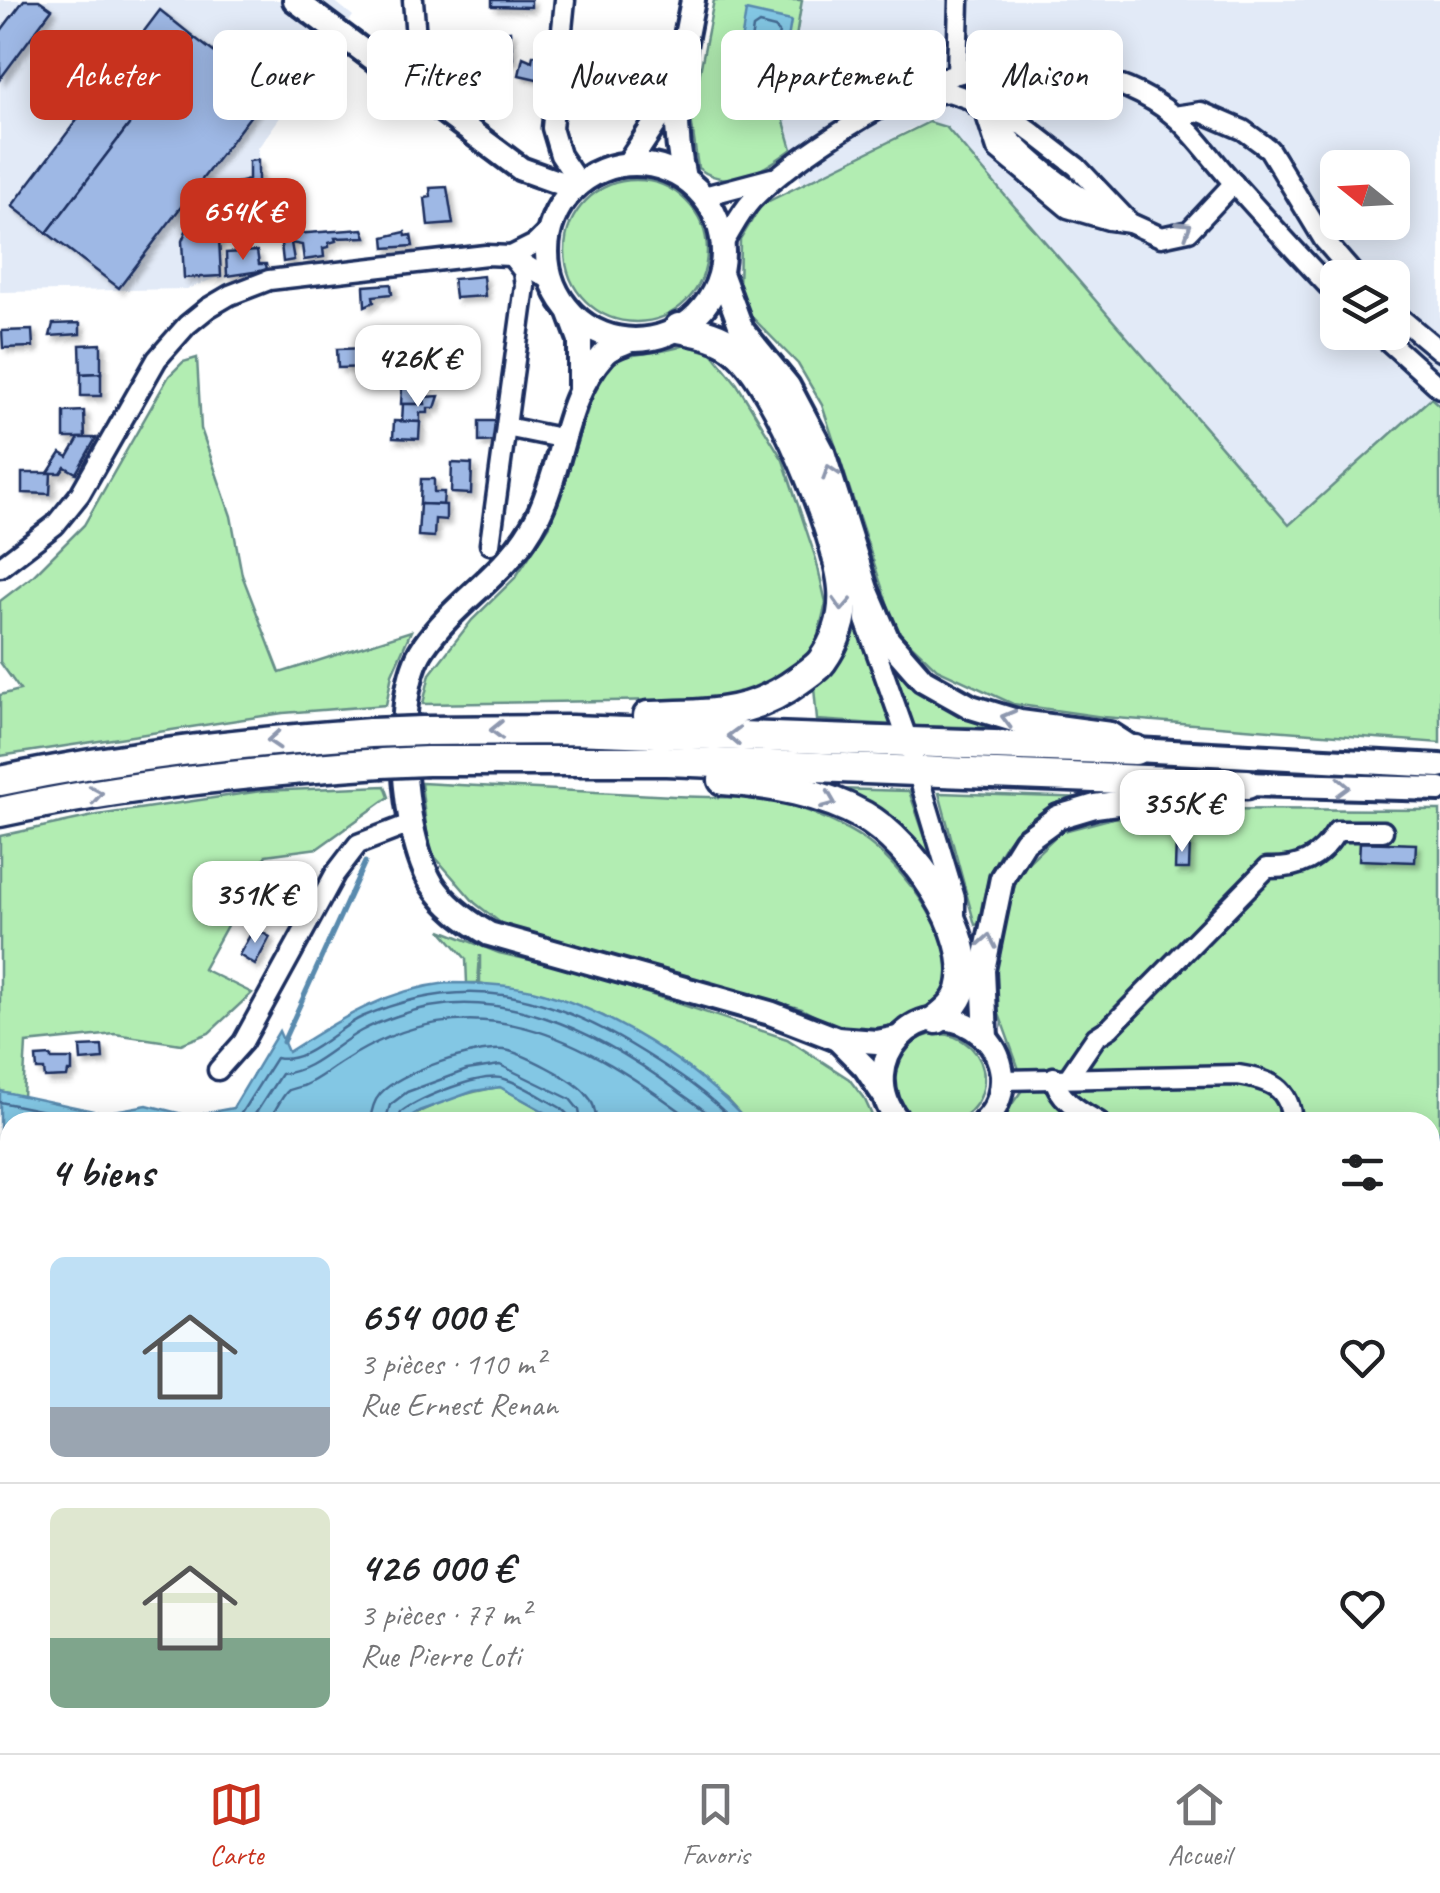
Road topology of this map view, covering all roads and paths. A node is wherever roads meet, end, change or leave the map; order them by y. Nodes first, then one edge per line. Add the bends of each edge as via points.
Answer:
1 (295, 0) edge
2 (413, 0) edge
3 (565, 0) edge
4 (693, 0) edge
5 (959, 0) edge
6 (415, 30) edge
7 (687, 30) edge
8 (367, 55) edge
9 (957, 74) junction
10 (946, 79) edge
11 (1174, 116) junction
12 (454, 120) edge
13 (657, 120) edge
14 (675, 120) edge
15 (863, 120) edge
16 (988, 120) edge
17 (1011, 120) edge
18 (628, 164) junction
19 (521, 169) junction
20 (777, 176) junction
21 (684, 178) junction
22 (1234, 183) junction
23 (577, 186) junction
24 (704, 196) junction
25 (1130, 223) junction
26 (552, 224) junction
27 (723, 244) junction
28 (511, 256) junction
29 (1341, 260) edge
30 (720, 274) junction
31 (1320, 276) edge
32 (552, 281) junction
33 (568, 310) junction
34 (1410, 327) edge
35 (679, 328) junction
36 (631, 340) junction
37 (1398, 350) edge
38 (1440, 351) edge
39 (1440, 388) edge
40 (580, 391) junction
41 (506, 427) junction
42 (565, 440) junction
43 (490, 544) dead end
44 (0, 567) edge
45 (866, 589) junction
46 (571, 730) junction
47 (908, 741) junction
48 (1135, 750) junction
49 (569, 760) junction
50 (1440, 766) edge
51 (916, 771) junction
52 (0, 781) edge
53 (1246, 784) junction
54 (1440, 789) edge
55 (0, 812) edge
56 (410, 824) junction
57 (1383, 831) dead end
58 (955, 933) junction
59 (937, 1019) junction
60 (897, 1038) junction
61 (986, 1038) junction
62 (838, 1039) junction
63 (218, 1070) dead end
64 (1061, 1078) junction
65 (1002, 1080) junction
66 (883, 1094) junction
67 (893, 1112) edge
68 (991, 1112) edge
69 (1083, 1112) edge
70 (1290, 1112) edge

1 - 8 main road
2 - 6 street
3 - 23 street via 552,128
4 - 7 main road
5 - 9 street
9 - 10 street
9 - 11 street via 1046,68 1130,91
11 - 22 street
11 - 29 street via 1201,112 1269,149
12 - 19 main road
13 - 18 main road
14 - 21 main road
15 - 20 street
16 - 25 street via 997,148 1068,208
17 - 25 street via 1077,166
18 - 21 main road via 657,166
18 - 23 main road
19 - 23 main road
19 - 26 main road via 542,196
20 - 24 street
20 - 27 street
21 - 24 main road
25 -> 22 street via 1161,238 1176,236
22 - 31 street
23 - 26 main road
24 - 27 main road
26 - 28 street
26 - 32 main road
27 - 30 main road
28 - 32 street
28 - 41 street via 524,286
28 - 44 street via 269,280 230,294 187,324 157,359 80,494 55,525
30 - 35 main road via 698,314
45 -> 30 main road via 823,452 788,386 742,330
32 - 33 main road
33 - 36 main road via 586,326
33 - 40 main road via 580,340
34 - 38 street
35 - 36 main road
35 -> 46 highway via 739,351 774,403 824,514 843,588 840,626 821,663 763,703 728,713 597,718
36 - 40 main road via 606,352
37 - 39 street
40 - 42 main road
41 - 42 street
41 - 43 street
42 - 56 main road via 520,547 438,628 411,670
45 - 47 street via 865,620
48 -> 45 main road via 1110,734 971,708 923,680 888,640
47 -> 46 highway
46 -> 52 highway, bridge via 241,743
47 - 48 highway
47 - 51 street
48 - 50 main road
49 - 51 highway
55 -> 49 highway, bridge via 240,773
49 -> 58 highway via 598,772 783,787 842,805 902,846
51 - 53 highway
51 - 58 street via 955,898
53 -> 54 main road
61 -> 53 main road via 987,940 1002,878 1025,841 1058,817 1095,806 1214,796
56 - 62 main road via 434,888 489,934 770,1013
56 - 63 street via 358,844 243,1042
57 - 64 street via 1337,831 1322,853 1289,868 1267,868
58 - 59 highway via 961,991
59 - 60 main road
59 - 61 main road via 955,1020
60 - 62 main road
60 - 66 main road via 886,1054
61 - 65 main road
62 - 66 main road
64 - 65 street
64 - 69 street via 1056,1087
64 - 70 street via 1266,1079 1280,1087
65 - 68 main road
66 - 67 main road

